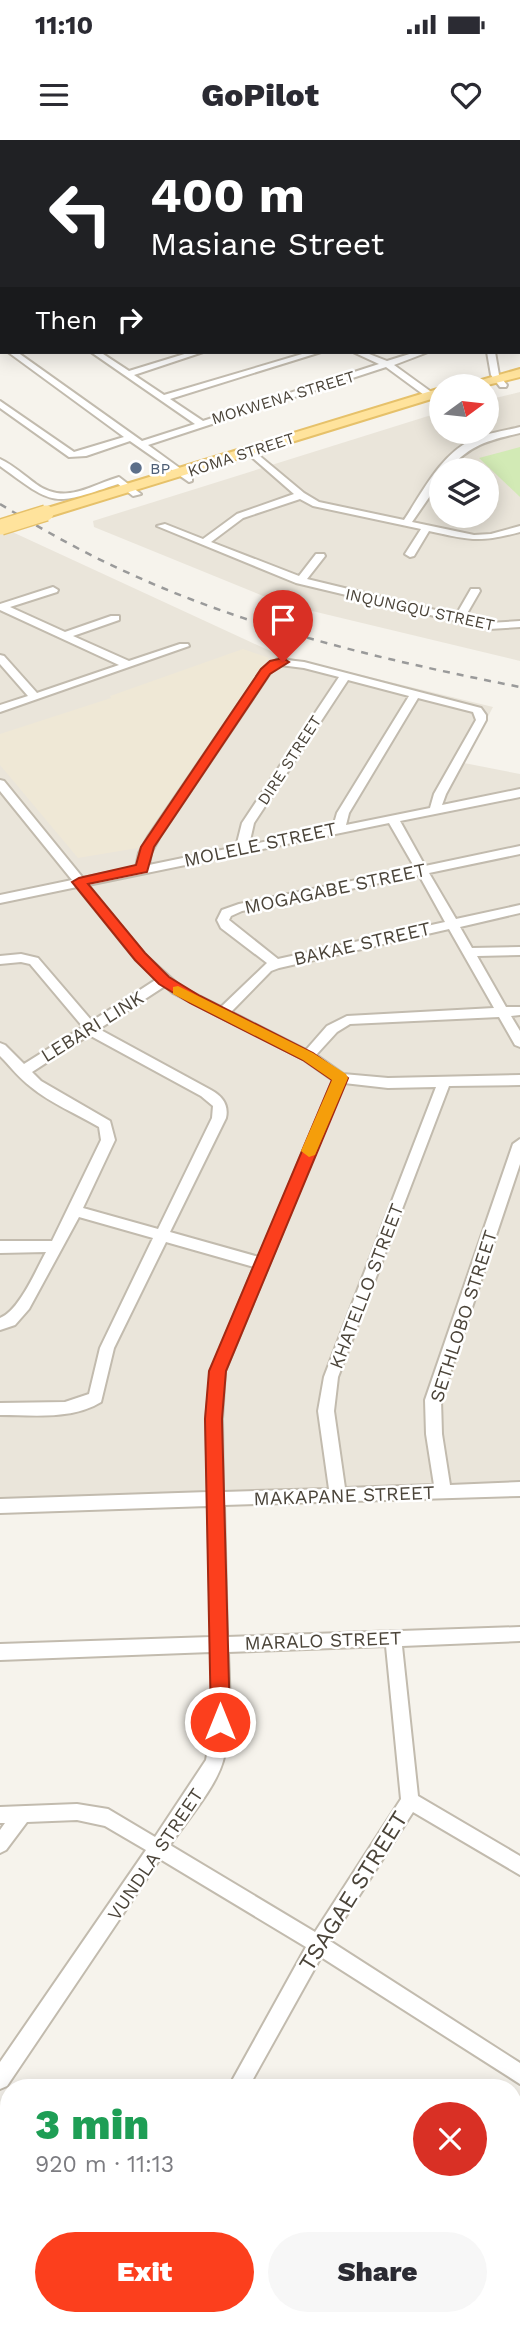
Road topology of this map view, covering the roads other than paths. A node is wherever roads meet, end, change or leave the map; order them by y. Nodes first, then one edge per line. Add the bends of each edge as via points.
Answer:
1 (14, 354) edge
2 (98, 354) edge
3 (193, 354) edge
4 (310, 354) edge
5 (361, 354) edge
6 (419, 354) edge
7 (492, 354) edge
8 (389, 365) junction
9 (520, 373) edge
10 (127, 374) junction
11 (520, 380) edge
12 (500, 382) junction
13 (429, 392) edge
14 (162, 398) junction
15 (429, 399) edge
16 (0, 404) edge
17 (200, 423) junction
18 (520, 430) edge
19 (132, 437) junction
20 (143, 444) junction
21 (254, 454) junction
22 (454, 458) edge
23 (0, 462) edge
24 (186, 476) junction
25 (429, 491) edge
26 (133, 492) junction
27 (301, 495) junction
28 (406, 524) junction
29 (162, 526) dead end
30 (2, 529) edge
31 (426, 529) junction
32 (520, 529) edge
33 (203, 543) junction
34 (410, 554) dead end
35 (320, 556) dead end
36 (300, 581) junction
37 (53, 590) dead end
38 (475, 591) dead end
39 (1, 607) edge
40 (115, 618) dead end
41 (459, 619) junction
42 (520, 624) edge
43 (66, 635) junction
44 (184, 646) dead end
45 (0, 658) edge
46 (129, 665) junction
47 (345, 676) junction
48 (416, 693) junction
49 (36, 697) junction
50 (0, 709) edge
51 (0, 784) edge
52 (520, 793) edge
53 (435, 809) junction
54 (392, 818) junction
55 (339, 828) junction
56 (242, 848) junction
57 (520, 850) edge
58 (142, 869) junction
59 (422, 870) junction
60 (79, 882) junction
61 (0, 898) edge
62 (520, 909) edge
63 (452, 923) junction
64 (520, 951) edge
65 (470, 952) junction
66 (0, 960) edge
67 (276, 964) junction
68 (164, 981) junction
69 (502, 1011) junction
70 (520, 1011) edge
71 (222, 1013) junction
72 (89, 1027) junction
73 (520, 1042) edge
74 (0, 1048) edge
75 (308, 1056) junction
76 (21, 1072) junction
77 (341, 1078) junction
78 (520, 1080) edge
79 (444, 1083) junction
80 (520, 1144) edge
81 (75, 1211) junction
82 (164, 1235) junction
83 (54, 1246) junction
84 (0, 1247) edge
85 (261, 1263) junction
86 (0, 1324) edge
87 (0, 1409) edge
88 (520, 1489) edge
89 (443, 1491) junction
90 (338, 1496) junction
91 (217, 1500) junction
92 (0, 1506) edge
93 (520, 1634) edge
94 (393, 1638) junction
95 (220, 1643) junction
96 (0, 1651) edge
97 (410, 1801) junction
98 (0, 1815) edge
99 (22, 1815) junction
100 (0, 1844) edge
101 (159, 1849) junction
102 (520, 1866) edge
103 (317, 1944) junction
104 (520, 2074) edge
105 (1, 2076) edge
106 (242, 2079) edge

1 - 19 street
2 - 10 street
3 - 10 street
4 - 14 street
5 - 8 street
6 - 8 street, MOKWENA STREET
7 - 12 street
8 - 13 street
8 - 17 street, MOKWENA STREET
9 - 12 main road
10 - 14 street
11 - 12 main road
14 - 17 street
15 - 21 main road, KOMA STREET
16 - 19 street via 72,455
17 - 20 street, MOKWENA STREET
18 - 22 street via 464,446
19 - 20 street
20 - 24 street
21 - 24 main road, KOMA STREET
21 - 27 street
23 - 26 street via 52,497 72,496 119,480
24 - 26 main road, KOMA STREET
25 - 28 street
26 - 30 main road, KOMA STREET, bridge
27 - 28 street via 325,507
27 - 33 street via 240,516
28 - 31 street
29 - 33 street, INQUNGQU STREET
31 - 32 street via 478,538
31 - 34 street
33 - 36 street, INQUNGQU STREET
35 - 36 street
36 - 41 street, INQUNGQU STREET
37 - 39 street
38 - 41 street
39 - 43 street
40 - 43 street
41 - 42 street, INQUNGQU STREET via 500,627
43 - 46 street
44 - 46 street
45 - 49 street
46 - 49 street
47 - 48 street
47 - 56 street, DIRE STREET via 248,822
47 - 58 street via 283,662 266,671 148,847
48 - 53 street via 472,707 481,715
48 - 55 street via 343,813
49 - 50 street
51 - 60 street
52 - 53 street, MOLELE STREET
53 - 54 street, MOLELE STREET
54 - 55 street, MOLELE STREET
54 - 59 street
55 - 56 street, MOLELE STREET
56 - 58 street, MOLELE STREET
57 - 59 street, MOGAGABE STREET
58 - 60 street, MOLELE STREET
59 - 63 street
59 - 67 street, MOGAGABE STREET via 226,913 225,925
60 - 61 street, MOLELE STREET
60 - 68 street
62 - 63 street, BAKAE STREET
63 - 65 street
63 - 67 street, BAKAE STREET
64 - 65 street
65 - 69 street
66 - 72 street via 20,958 39,965
67 - 71 street, BAKAE STREET
68 - 71 street
68 - 72 street, LEBARI LINK
69 - 70 street
69 - 73 street
69 - 75 street via 347,1020 332,1029
71 - 75 street
72 - 76 street, LEBARI LINK
72 - 82 street via 206,1093 219,1105 219,1118
74 - 76 street
75 - 77 street
76 - 81 street via 107,1128 108,1140
77 - 79 street
77 - 85 street, VUNDLA STREET
78 - 79 street
79 - 90 street, KHATELLO STREET via 331,1377 326,1411
80 - 89 street, SETHLOBO STREET via 433,1400 433,1434
81 - 82 street
81 - 83 street
82 - 85 street
82 - 87 street via 107,1349 96,1398 76,1406
83 - 84 street
83 - 86 street via 17,1315
85 - 91 street, VUNDLA STREET via 218,1371 214,1407
88 - 89 street, MAKAPANE STREET
89 - 90 street, MAKAPANE STREET
90 - 91 street, MAKAPANE STREET
91 - 92 street, MAKAPANE STREET
91 - 95 street, VUNDLA STREET
93 - 94 street, MARALO STREET
94 - 95 street, MARALO STREET
94 - 97 street, TSAGAE STREET
95 - 96 street, MARALO STREET
95 - 101 street, VUNDLA STREET via 220,1722 214,1762
97 - 102 street
97 - 103 street, TSAGAE STREET
98 - 99 street
99 - 100 street
99 - 101 street via 93,1813
101 - 103 street
101 - 105 street, VUNDLA STREET
103 - 104 street
103 - 106 street, TSAGAE STREET

